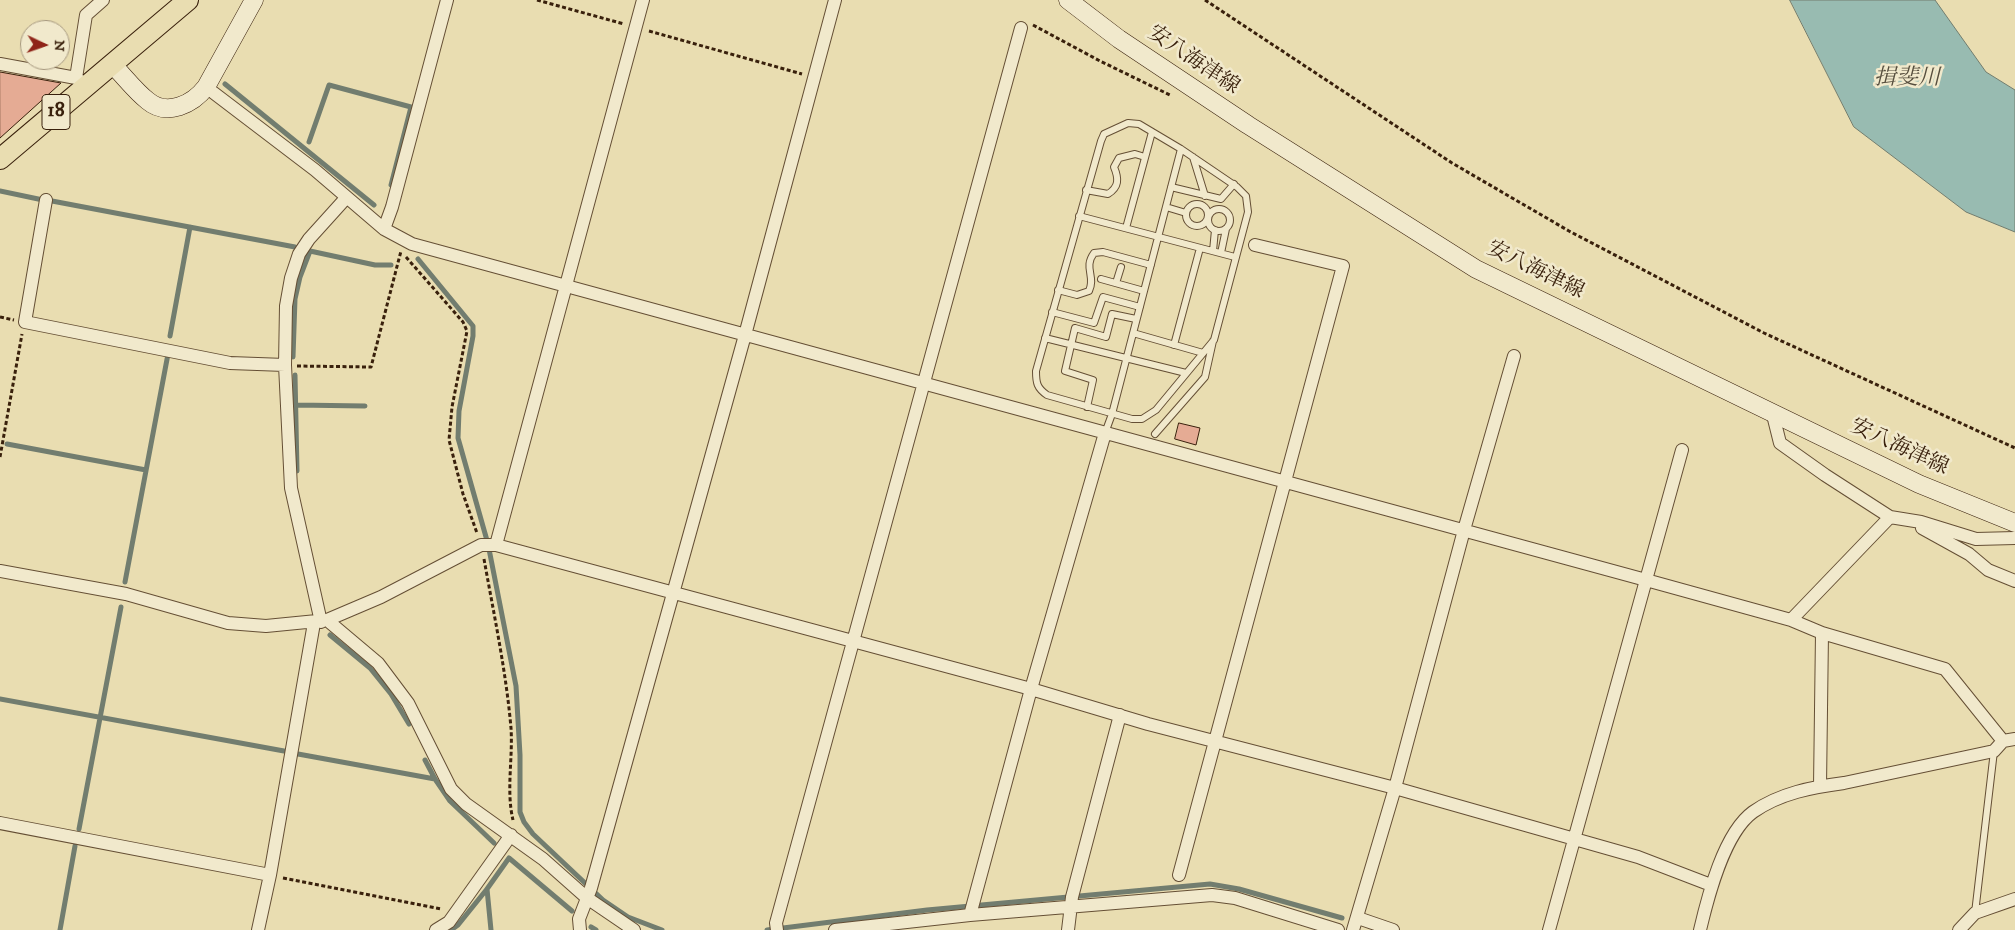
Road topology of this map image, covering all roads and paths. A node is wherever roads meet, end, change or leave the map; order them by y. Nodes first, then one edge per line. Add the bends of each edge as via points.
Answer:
1 (103, 0) edge
2 (188, 0) edge
3 (254, 0) edge
4 (447, 0) edge
5 (537, 0) edge
6 (643, 0) edge
7 (835, 0) edge
8 (1068, 0) edge
9 (1206, 0) edge
10 (636, 27) junction
11 (1021, 28) joint
12 (0, 64) edge
13 (112, 64) junction
14 (814, 78) junction
15 (82, 82) junction
16 (206, 87) junction
17 (1177, 98) dead end
18 (1152, 132) junction
19 (1181, 149) junction
20 (1145, 157) junction
21 (1193, 157) junction
22 (0, 159) edge
23 (1234, 184) junction
24 (1171, 187) junction
25 (1086, 190) junction
26 (1205, 196) junction
27 (346, 198) junction
28 (46, 200) dead end
29 (1166, 207) junction
30 (1186, 213) junction
31 (1079, 216) junction
32 (1208, 217) junction
33 (1126, 228) junction
34 (384, 229) junction
35 (1226, 229) junction
36 (1214, 230) junction
37 (1158, 236) junction
38 (1255, 245) dead end
39 (1200, 248) junction
40 (401, 251) junction
41 (1213, 251) junction
42 (1221, 253) junction
43 (1235, 257) junction
44 (1151, 265) junction
45 (1121, 267) dead end
46 (1101, 279) dead end
47 (1116, 283) junction
48 (565, 285) junction
49 (1058, 290) junction
50 (1144, 290) junction
51 (1140, 307) junction
52 (1052, 312) junction
53 (0, 317) edge
54 (1136, 320) junction
55 (25, 322) junction
56 (1133, 333) junction
57 (745, 335) junction
58 (1045, 338) junction
59 (1214, 340) junction
60 (1071, 345) junction
61 (1174, 345) junction
62 (1202, 353) junction
63 (1514, 356) dead end
64 (1126, 358) junction
65 (285, 365) junction
66 (1186, 373) junction
67 (923, 384) junction
68 (1087, 406) junction
69 (1772, 411) junction
70 (1112, 414) junction
71 (1105, 433) junction
72 (1155, 434) dead end
73 (2015, 448) edge
74 (1682, 450) dead end
75 (0, 457) edge
76 (1285, 481) junction
77 (1890, 517) junction
78 (1908, 520) junction
79 (2015, 523) edge
80 (1464, 530) junction
81 (2015, 538) edge
82 (481, 545) junction
83 (496, 545) junction
84 (0, 571) edge
85 (1646, 580) junction
86 (2015, 581) edge
87 (674, 593) junction
88 (1791, 620) junction
89 (321, 622) junction
90 (1822, 633) junction
91 (854, 643) junction
92 (1031, 689) junction
93 (1120, 714) junction
94 (2009, 740) edge
95 (1215, 741) junction
96 (1994, 751) junction
97 (1820, 786) junction
98 (1395, 788) junction
99 (0, 823) edge
100 (511, 836) junction
101 (1575, 840) junction
102 (523, 844) junction
103 (270, 875) junction
104 (1179, 875) dead end
105 (1711, 885) junction
106 (587, 898) junction
107 (2015, 900) edge
108 (1070, 906) junction
109 (457, 912) junction
110 (1975, 913) junction
111 (970, 915) junction
112 (1356, 924) edge
113 (881, 927) edge
114 (258, 930) edge
115 (436, 930) edge
116 (580, 930) edge
117 (634, 930) edge
118 (777, 930) edge
119 (835, 930) edge
120 (1068, 930) edge
121 (1338, 930) edge
122 (1393, 930) edge
123 (1549, 930) edge
124 (1700, 930) edge
125 (1959, 930) edge

1 - 15 street via 86,15
2 - 13 main road, 18
3 - 16 main road
4 - 34 street
5 - 10 path
6 - 10 street
7 - 14 street
8 - 69 main road, 安八海津線 via 1119,39 1248,125 1476,269
9 - 73 path via 1452,163 1569,231 1764,333
10 - 14 path
10 - 48 street
11 - 17 path via 1033,24
11 - 67 street
12 - 15 street
13 - 15 main road, 18
13 - 16 main road via 149,102 161,107 187,104 198,98
14 - 57 street
15 - 22 main road, 18
16 - 27 street via 315,170
18 - 19 lane
18 - 20 lane
18 - 25 lane via 1139,124 1128,123 1104,134
19 - 21 lane
19 - 24 lane
20 - 25 lane via 1135,154 1119,158 1114,167 1118,184 1108,194
20 - 33 lane
21 - 23 lane
21 - 26 lane
23 - 26 lane via 1221,200
23 - 43 lane via 1246,196 1248,212
24 - 26 lane
24 - 29 lane
25 - 31 lane
27 - 34 street
27 - 65 street via 309,238 299,254 286,306
28 - 55 street
29 - 30 lane
29 - 37 lane
30 - 32 lane via 1190,224 1197,226 1204,224
30 - 32 lane via 1192,205 1200,204 1208,210
31 - 33 lane
31 - 49 lane
32 - 35 lane via 1215,209 1225,210 1230,219
32 - 36 lane
33 - 37 lane
34 - 40 path
34 - 48 street via 412,244
35 - 36 lane
35 - 42 lane
36 - 41 lane
37 - 39 lane
37 - 44 lane
38 - 76 street via 1343,266
39 - 41 lane
39 - 61 lane
40 - 65 path via 371,367
40 - 82 path via 463,322 466,331 449,440
41 - 42 lane
42 - 43 lane
43 - 59 lane
44 - 49 lane via 1103,252 1094,253 1088,267 1092,285 1089,291 1077,295
44 - 50 lane
45 - 47 lane
46 - 47 lane
47 - 50 lane
48 - 57 street
48 - 83 street
49 - 52 lane
50 - 51 lane
51 - 52 lane via 1103,297 1094,323
51 - 54 lane
52 - 58 lane
53 - 55 path
54 - 56 lane
54 - 60 lane via 1112,314 1106,336 1075,328
55 - 65 street via 230,362
55 - 75 path
56 - 61 lane
56 - 64 lane
57 - 67 street
57 - 87 street
58 - 60 lane
58 - 68 lane via 1036,371 1040,391
59 - 62 lane
59 - 72 lane via 1205,377
60 - 64 lane
60 - 68 lane via 1065,371 1093,380
61 - 62 lane
62 - 66 lane
63 - 80 street
64 - 66 lane
64 - 70 lane
65 - 89 street via 291,488
66 - 70 lane via 1150,415 1132,419
67 - 71 street
67 - 91 street
68 - 70 lane
69 - 77 street via 1780,443
69 - 79 main road, 安八海津線 via 1920,484
70 - 71 lane
71 - 76 street
71 - 92 street
74 - 85 street
76 - 80 street
76 - 95 street
77 - 78 street
77 - 88 street
78 - 81 street via 1976,539
78 - 86 street via 1969,554 1988,570
80 - 85 street
80 - 98 street
82 - 83 street
82 - 89 street via 381,597
82 - 102 path via 507,686 513,818
83 - 87 street
84 - 89 street via 126,594 228,623 266,626
85 - 88 street
85 - 101 street
87 - 91 street
87 - 106 street
88 - 90 street
89 - 100 street via 378,663 408,704 451,789 466,804
89 - 103 street
90 - 94 street via 1944,669
90 - 97 street
91 - 92 street
91 - 118 street via 776,923
92 - 93 street
92 - 111 street
93 - 95 street
93 - 108 street
94 - 96 street
95 - 98 street
95 - 104 street
96 - 97 street
96 - 110 lane
97 - 105 street via 1787,795 1752,812 1735,831
98 - 101 street
98 - 112 street
99 - 103 street
100 - 102 street
100 - 109 street
101 - 105 street via 1638,857
101 - 123 street
102 - 106 street
103 - 109 path
103 - 114 street
105 - 124 street
106 - 116 street via 579,918
106 - 117 street
107 - 110 street
108 - 111 street
108 - 120 street
108 - 121 street via 1212,895 1236,898
109 - 115 street
110 - 125 street
111 - 113 street
112 - 122 street
113 - 119 street

